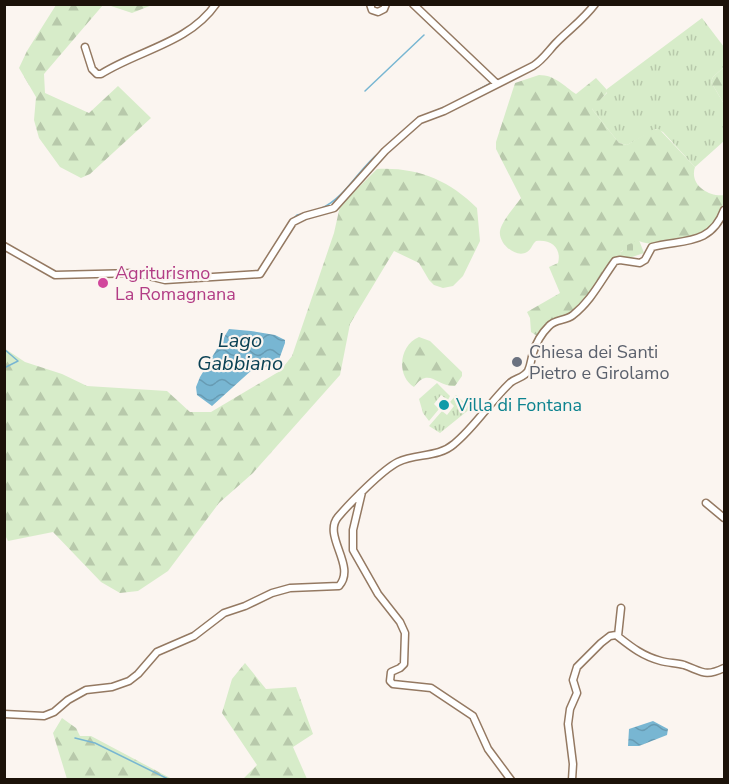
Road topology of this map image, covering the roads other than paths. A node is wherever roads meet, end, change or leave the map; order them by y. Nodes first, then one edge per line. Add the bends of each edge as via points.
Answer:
1 (216, 4) edge
2 (370, 4) edge
3 (386, 4) edge
4 (413, 4) edge
5 (595, 4) edge
6 (85, 47) dead end
7 (496, 84) junction
8 (724, 210) edge
9 (4, 246) edge
10 (362, 491) junction
11 (706, 503) dead end
12 (724, 518) edge
13 (621, 608) dead end
14 (618, 636) junction
15 (724, 668) edge
16 (4, 714) edge
17 (511, 780) edge
18 (572, 780) edge

1 - 6 street via 188,32 101,74 93,71
2 - 3 street via 378,12
4 - 7 street
5 - 7 street via 540,62
7 - 9 street via 420,120 385,151 334,208 294,222 259,274 165,280 136,273 56,274
8 - 10 street via 715,226 699,239 652,247 640,264 615,261 588,302 569,318 549,326 535,346 525,374 509,384 454,445 398,462
10 - 16 street via 334,525 342,555 339,586 290,588 224,613 194,636 155,653 132,680 86,690 54,712 38,716
10 - 17 street via 352,530 353,550 405,633 404,664 391,672 390,681 431,688 471,714 488,748
11 - 12 street
13 - 14 street
14 - 15 street via 626,645 662,662 705,674
14 - 18 street via 609,636 577,667 573,680 577,693 568,724

